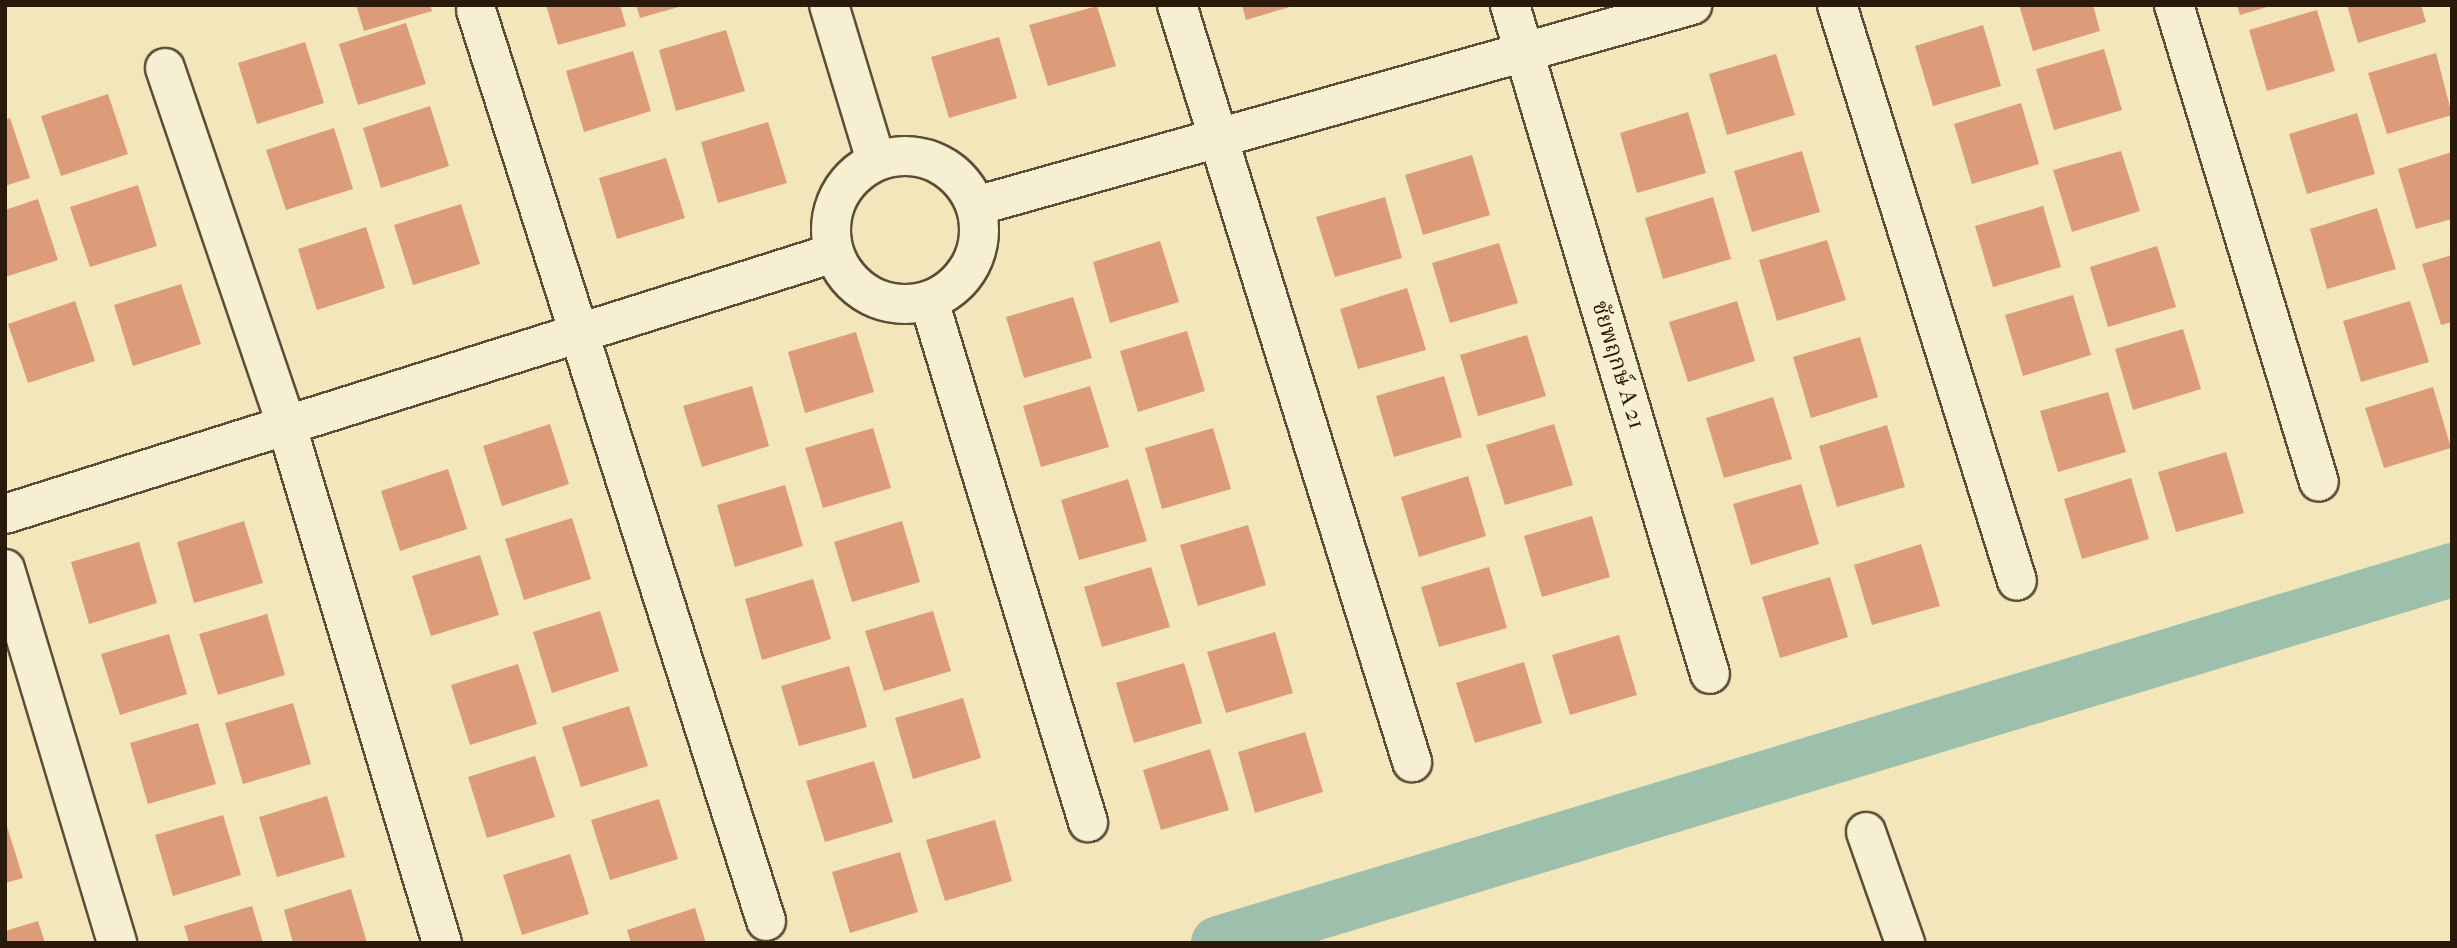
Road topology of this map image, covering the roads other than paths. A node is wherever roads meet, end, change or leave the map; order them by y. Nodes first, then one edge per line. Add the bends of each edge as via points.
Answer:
1 (829, 5) edge
2 (1177, 5) edge
3 (1510, 5) edge
4 (1692, 5) edge
5 (1838, 5) edge
6 (2174, 5) edge
7 (476, 10) dead end
8 (1525, 56) junction
9 (165, 68) dead end
10 (1216, 140) junction
11 (876, 161) junction
12 (976, 206) junction
13 (834, 253) junction
14 (929, 302) junction
15 (577, 337) junction
16 (285, 420) junction
17 (2319, 481) dead end
18 (5, 513) edge
19 (5, 569) edge
20 (2017, 581) dead end
21 (1710, 674) dead end
22 (1412, 762) dead end
23 (1088, 822) dead end
24 (1866, 832) dead end
25 (766, 921) dead end
26 (117, 943) edge
27 (442, 943) edge
28 (1905, 943) edge

1 - 11 street
2 - 10 street
3 - 8 street, ชัยพฤกษ์ A 21
4 - 8 street
5 - 20 street
6 - 17 street
7 - 15 street
8 - 10 street
8 - 21 street, ชัยพฤกษ์ A 21
9 - 16 street
10 - 12 street
10 - 22 street
11 - 12 street via 900,155 947,168
11 - 13 street via 842,189 833,209
12 - 14 street via 977,253 951,290
13 - 14 street via 845,274 872,297 906,305
13 - 15 street
14 - 23 street
15 - 16 street
15 - 25 street
16 - 18 street
16 - 27 street
19 - 26 street
24 - 28 street

